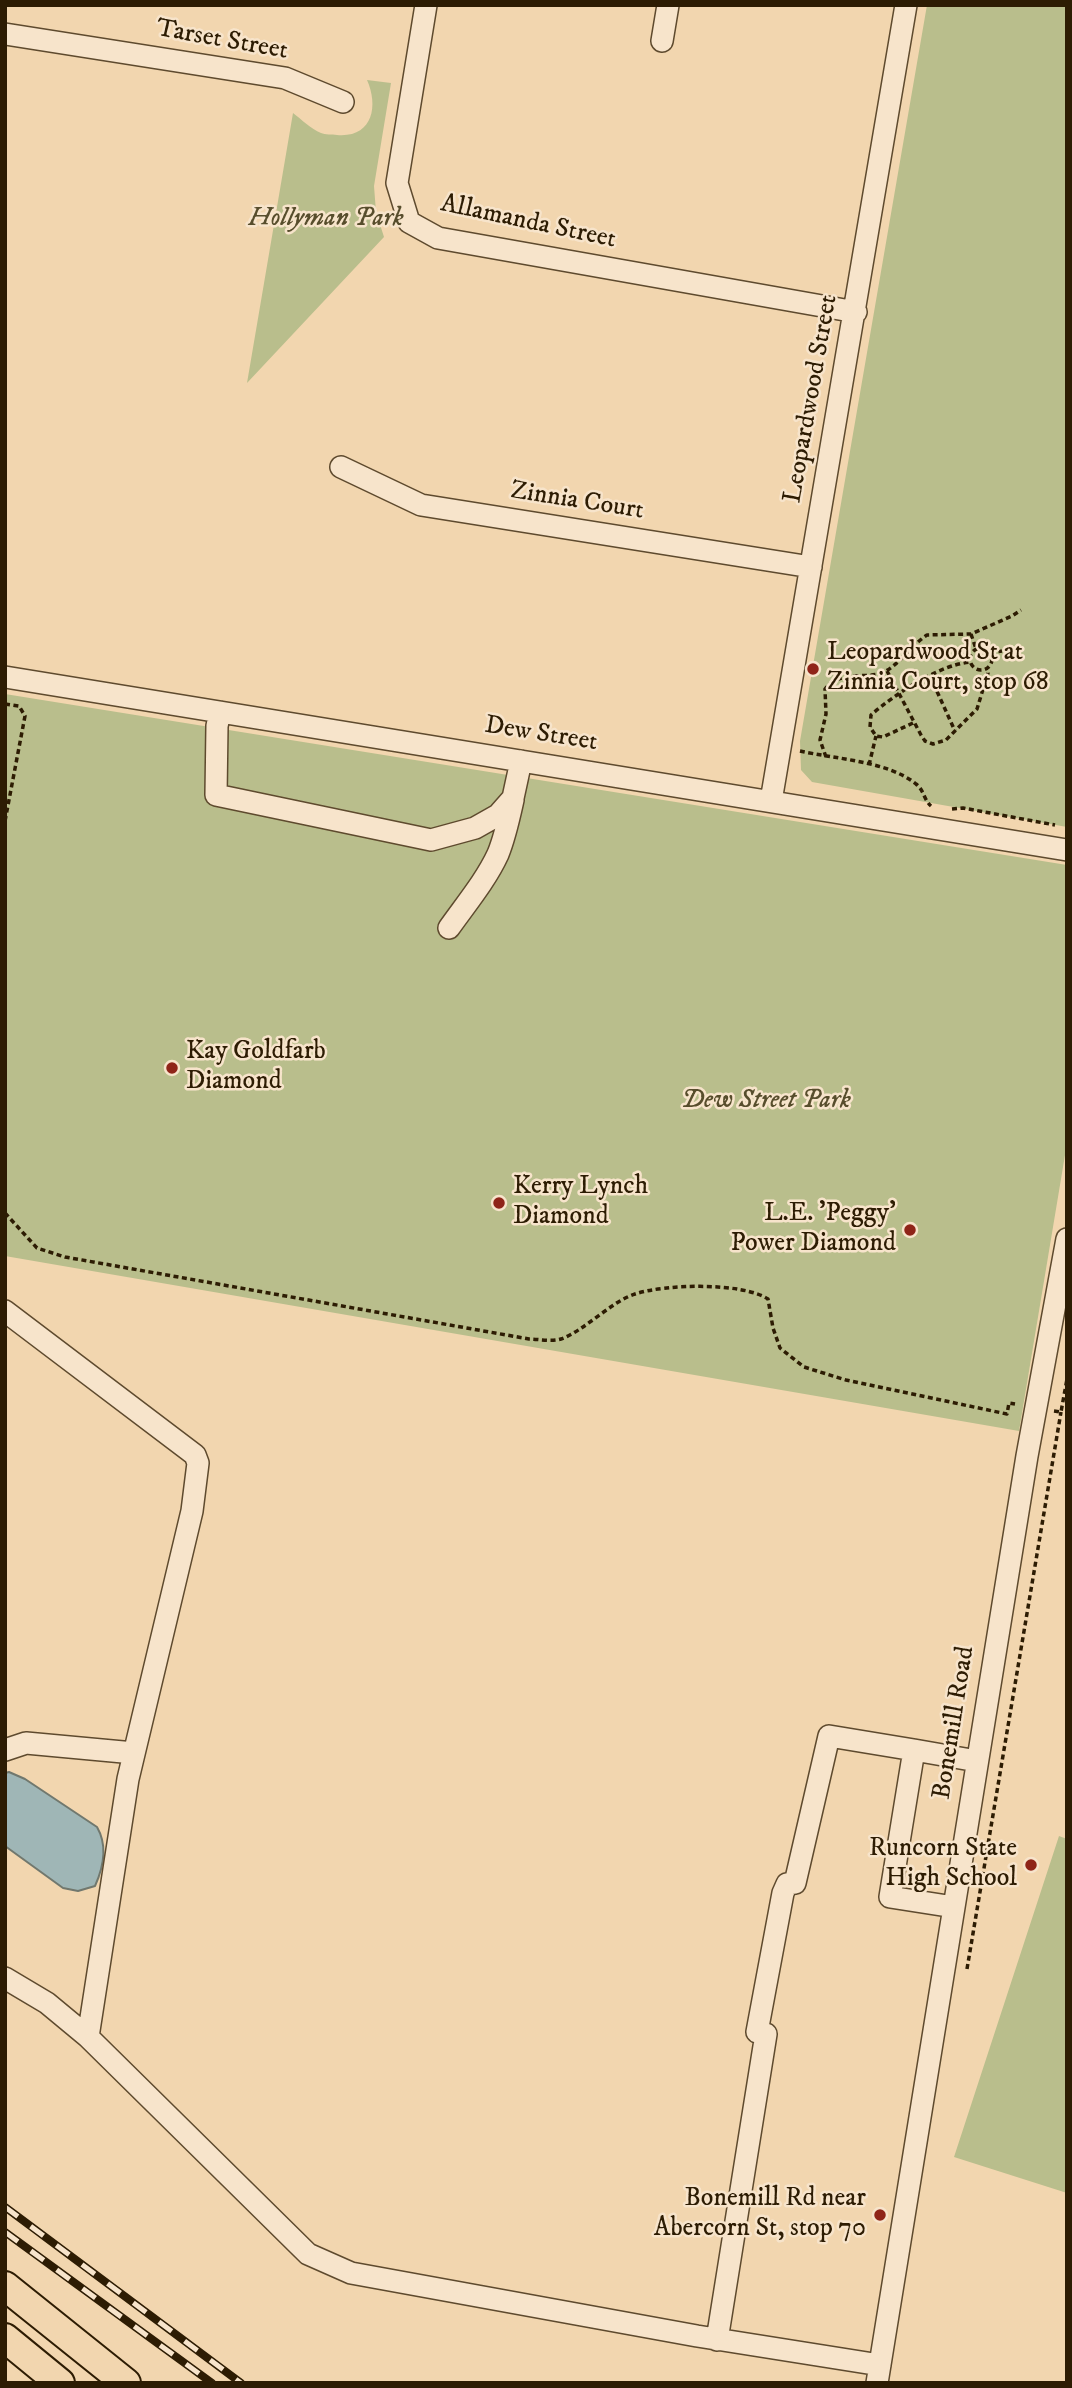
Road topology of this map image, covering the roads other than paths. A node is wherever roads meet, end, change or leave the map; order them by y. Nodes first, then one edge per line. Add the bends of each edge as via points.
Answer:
1 (426, 5) edge
2 (668, 5) edge
3 (906, 5) edge
4 (5, 34) edge
5 (662, 41) dead end
6 (343, 102) dead end
7 (856, 312) junction
8 (341, 467) dead end
9 (811, 567) junction
10 (5, 677) edge
11 (220, 712) junction
12 (521, 761) junction
13 (513, 798) junction
14 (771, 801) junction
15 (1067, 850) edge
16 (449, 928) dead end
17 (1067, 1239) edge
18 (5, 1311) edge
19 (5, 1750) edge
20 (914, 1750) junction
21 (134, 1753) junction
22 (977, 1761) junction
23 (954, 1907) junction
24 (5, 1978) edge
25 (88, 2037) junction
26 (5, 2286) edge
27 (5, 2338) edge
28 (717, 2340) junction
29 (879, 2374) edge
30 (60, 2383) edge
31 (126, 2383) edge

1 - 7 street, Allamanda Street via 397,183 409,222 438,238
2 - 5 street
3 - 7 street, Leopardwood Street
4 - 6 street, Tarset Street via 285,78
7 - 9 street, Leopardwood Street
8 - 9 street, Zinnia Court via 421,505
9 - 14 street, Leopardwood Street
10 - 11 street, Dew Street
11 - 12 street, Dew Street
11 - 13 street via 216,794 431,840 475,828 498,816
12 - 13 street
12 - 14 street, Dew Street
13 - 16 street via 498,854
14 - 15 street, Dew Street
17 - 22 street, Bonemill Road
18 - 21 street via 195,1455 198,1463 192,1511
19 - 21 street via 26,1743
20 - 22 street
20 - 23 street via 890,1897
20 - 28 street via 830,1735 795,1883 787,1884 781,1906 757,2032 766,2034
21 - 25 street
22 - 23 street, Bonemill Road
23 - 29 street, Bonemill Road
24 - 25 street via 47,2003
25 - 28 street via 308,2254 351,2273
26 - 31 main road
27 - 30 main road
28 - 29 street

